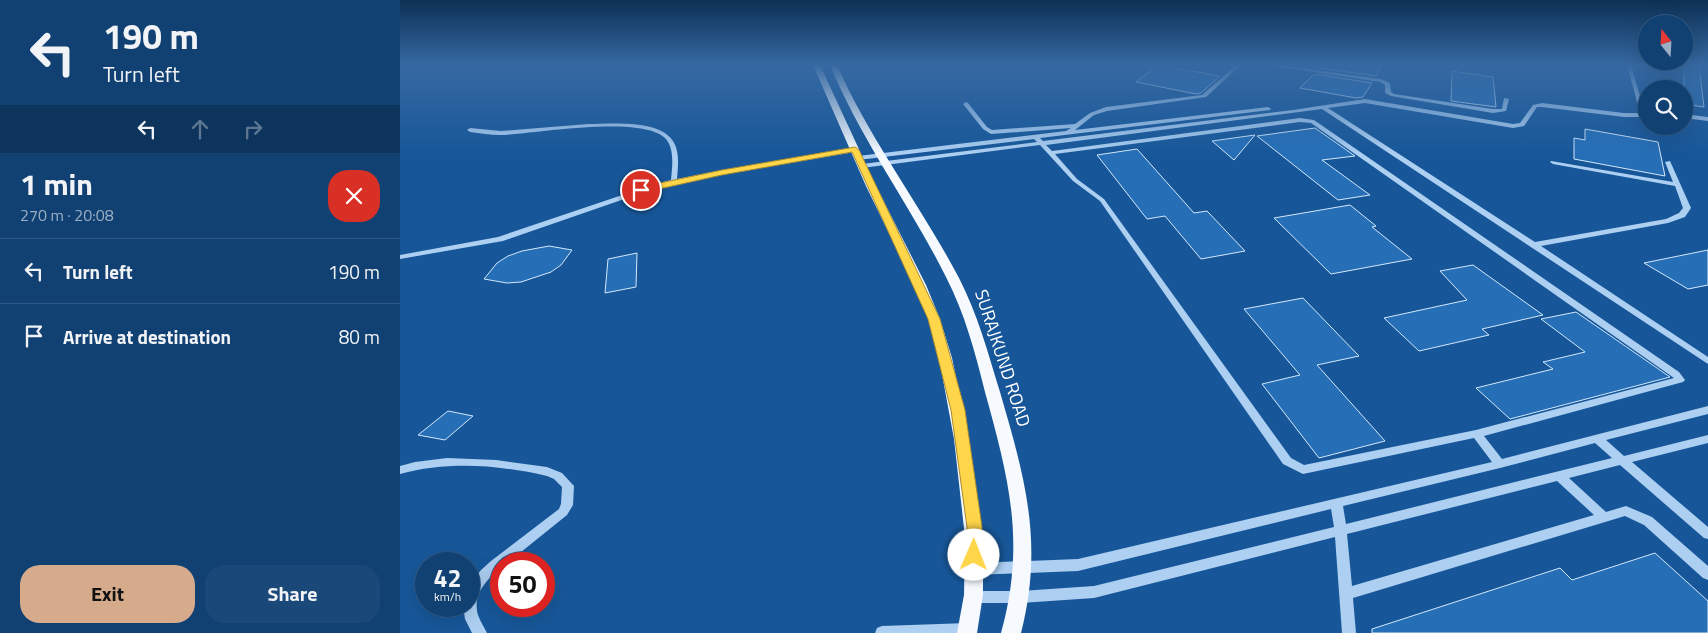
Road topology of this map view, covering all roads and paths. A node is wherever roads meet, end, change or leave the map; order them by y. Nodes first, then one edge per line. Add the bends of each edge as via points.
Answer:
1 (829, 95) edge
2 (847, 95) edge
3 (1206, 95) edge
4 (1392, 95) edge
5 (1506, 99) dead end
6 (966, 104) dead end
7 (1322, 107) junction
8 (1313, 108) junction
9 (1638, 115) edge
10 (1693, 117) edge
11 (1708, 119) edge
12 (1076, 126) junction
13 (470, 130) dead end
14 (1068, 133) junction
15 (1040, 140) junction
16 (1052, 153) junction
17 (858, 158) junction
18 (883, 159) junction
19 (1553, 162) dead end
20 (1668, 162) dead end
21 (674, 181) junction
22 (1678, 184) junction
23 (1534, 244) junction
24 (400, 257) edge
25 (1708, 361) edge
26 (1708, 410) edge
27 (1476, 434) junction
28 (1597, 439) junction
29 (1708, 439) edge
30 (1622, 461) junction
31 (1500, 464) junction
32 (400, 470) edge
33 (1560, 476) junction
34 (1336, 503) junction
35 (1603, 516) junction
36 (1341, 530) junction
37 (1708, 534) edge
38 (1022, 567) junction
39 (974, 569) junction
40 (1708, 574) edge
41 (1346, 594) junction
42 (973, 597) junction
43 (1021, 597) junction
44 (968, 631) edge
45 (480, 633) edge
46 (882, 633) edge
47 (1011, 633) edge
48 (1349, 633) edge

1 - 17 main road
2 - 18 main road, SURAJKUND ROAD
3 - 12 street via 1106,109 1092,114
4 - 5 street via 1493,111 1504,110
6 - 12 street via 991,132
7 - 8 street
7 - 9 street via 1370,102 1513,126 1522,125 1535,106 1542,105
7 - 23 street
8 - 14 street via 1279,108
8 - 15 street
10 - 11 street
12 - 14 street
13 - 21 street via 501,133 594,126 652,130 665,135 672,146
14 - 15 street
15 - 16 street
15 - 18 street
16 - 27 street via 1075,180 1102,200 1293,466 1311,470
16 - 27 street via 1312,121 1681,378 1677,382
17 - 18 street
17 - 21 street
17 - 39 main road via 934,319 946,360 958,410 975,527
18 - 38 main road, SURAJKUND ROAD via 960,293 975,332 1019,488 1024,530
19 - 22 street
20 - 22 street
21 - 24 street via 500,239
22 - 23 street via 1687,208 1682,216
23 - 25 street
26 - 28 street
27 - 31 street
28 - 30 street
28 - 31 street
29 - 30 street
30 - 33 street
30 - 37 street
31 - 34 street
32 - 45 street via 451,462 514,466 550,472 568,486 568,505 563,512 491,567 474,587 470,609
33 - 35 street
33 - 36 street
34 - 36 street
34 - 38 street via 1078,565
35 - 40 street via 1626,511 1636,514
35 - 41 street
36 - 41 street
36 - 43 street via 1094,592
38 - 39 street
38 - 43 main road, SURAJKUND ROAD
39 - 42 main road
41 - 48 street
42 - 43 street
42 - 44 main road
43 - 47 main road, SURAJKUND ROAD
44 - 46 street

